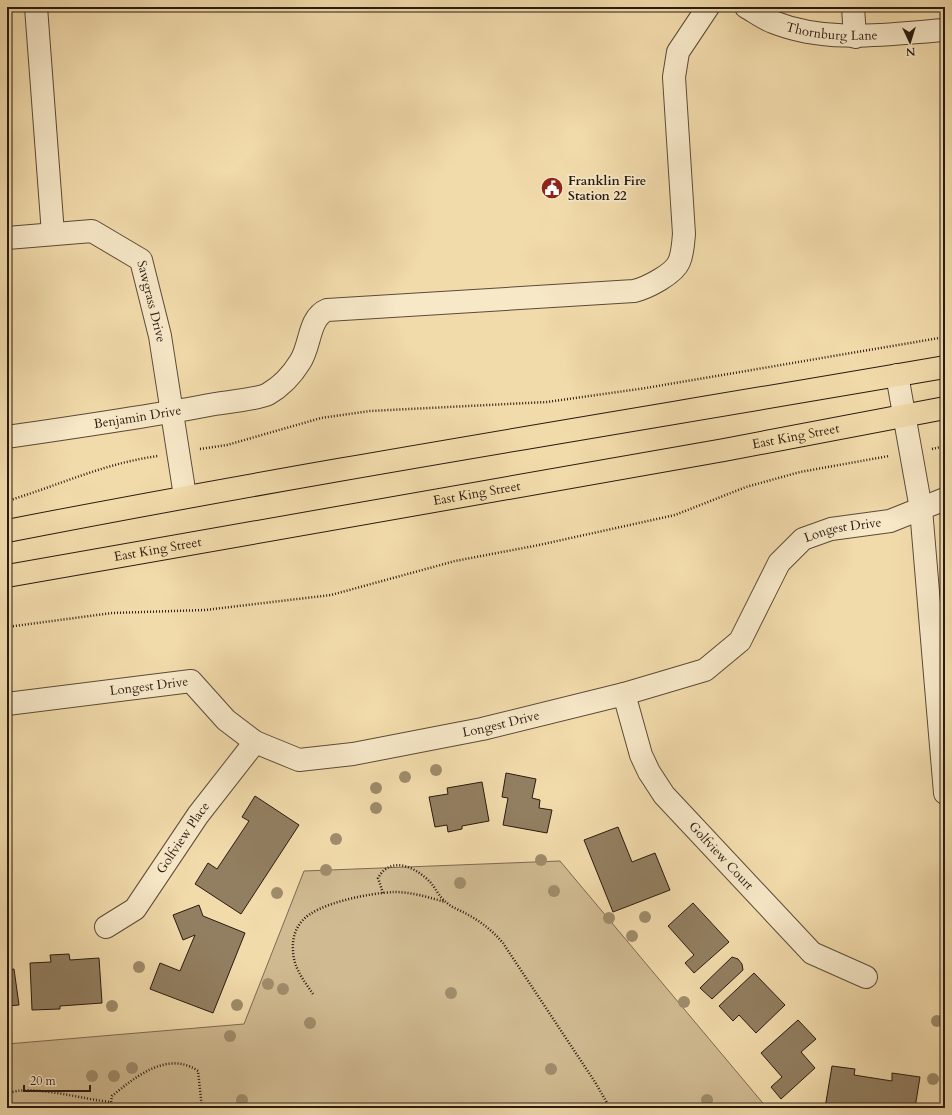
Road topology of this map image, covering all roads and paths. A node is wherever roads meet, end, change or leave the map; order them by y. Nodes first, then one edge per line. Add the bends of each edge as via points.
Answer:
1 (36, 7) edge
2 (708, 7) edge
3 (746, 7) edge
4 (853, 7) edge
5 (945, 30) edge
6 (855, 37) junction
7 (53, 234) junction
8 (7, 238) edge
9 (945, 337) edge
10 (945, 367) edge
11 (897, 375) junction
12 (945, 408) edge
13 (173, 412) junction
14 (904, 416) junction
15 (7, 437) edge
16 (945, 446) edge
17 (178, 453) junction
18 (910, 453) junction
19 (185, 496) junction
20 (945, 499) edge
21 (7, 501) edge
22 (921, 509) junction
23 (7, 531) edge
24 (7, 576) edge
25 (7, 628) edge
26 (624, 694) junction
27 (7, 704) edge
28 (254, 742) junction
29 (945, 793) edge
30 (383, 893) junction
31 (445, 902) junction
32 (106, 927) dead end
33 (866, 978) dead end
34 (313, 994) dead end
35 (7, 1094) edge
36 (111, 1102) junction
37 (110, 1108) edge
38 (202, 1108) edge
39 (610, 1108) edge

1 - 7 street
2 - 13 street, Benjamin Drive via 678,52 674,77 684,234 678,264 656,283 634,291 327,310 319,313 314,321 308,347 301,362 284,383 267,395
3 - 6 street, Thornburg Lane via 772,22 800,30
4 - 6 street
5 - 6 street, Thornburg Lane
7 - 8 street, Sawgrass Drive
7 - 13 street, Sawgrass Drive via 92,231 141,260 160,336
9 - 17 path via 646,388 547,402 370,410 321,418 227,445
10 - 11 main road
11 - 14 street
11 - 19 main road
12 - 14 main road, East King Street
13 - 15 street, Benjamin Drive
13 - 17 street
14 - 18 street
14 - 24 main road, East King Street
16 - 18 path
17 - 19 street
17 - 21 path via 104,467
18 - 22 street
18 - 25 path via 800,472 746,487 675,515 455,561 332,595 205,610 112,613
19 - 23 main road
20 - 22 street, Longest Drive
22 - 26 street, Longest Drive via 890,521 831,529 803,539 779,563 740,641 715,664 705,670
22 - 29 street
26 - 28 street, Longest Drive via 482,729 353,754 299,760
26 - 33 street, Golfview Court via 641,755 664,795 812,953
27 - 28 street, Longest Drive via 191,681 226,720
28 - 32 street, Golfview Place via 198,815 135,909
30 - 31 path via 413,894
30 - 31 path via 378,878 388,866 396,864 416,872 430,882
30 - 34 path via 322,908 302,921 294,936 294,956 299,972
31 - 39 path via 493,931 503,943
35 - 36 path via 13,1091 34,1090
36 - 37 path
36 - 38 path via 112,1096 150,1068 182,1064 190,1065 198,1071

